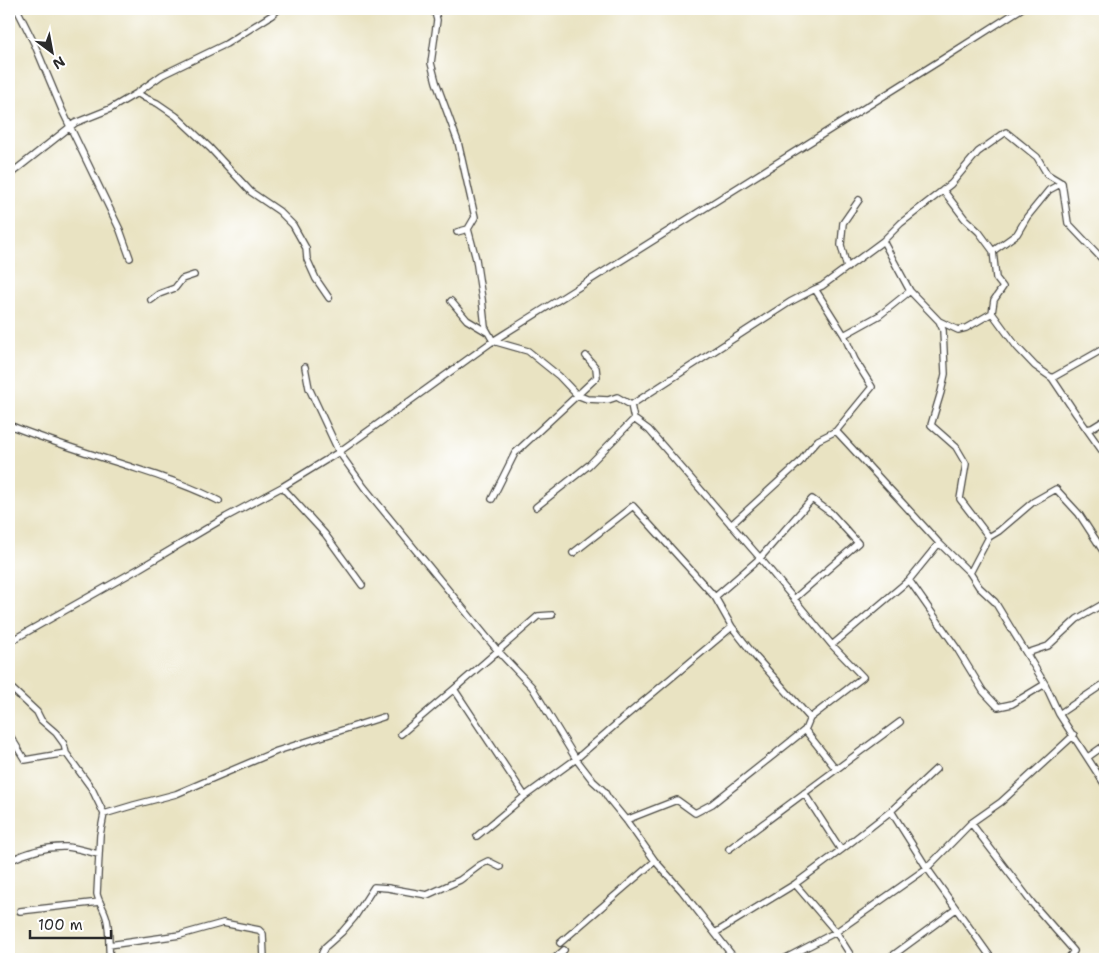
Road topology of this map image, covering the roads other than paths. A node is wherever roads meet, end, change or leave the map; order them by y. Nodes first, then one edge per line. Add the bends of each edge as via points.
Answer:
1 (17, 9) edge
2 (279, 9) edge
3 (434, 9) edge
4 (1021, 9) edge
5 (137, 93) junction
6 (70, 127) junction
7 (9, 175) edge
8 (1062, 183) junction
9 (943, 190) junction
10 (859, 200) dead end
11 (468, 229) junction
12 (456, 232) dead end
13 (883, 241) junction
14 (993, 251) junction
15 (130, 258) dead end
16 (1105, 262) edge
17 (847, 268) junction
18 (194, 276) dead end
19 (815, 289) junction
20 (910, 291) junction
21 (328, 298) dead end
22 (151, 300) dead end
23 (452, 301) dead end
24 (992, 313) junction
25 (939, 321) junction
26 (489, 333) junction
27 (844, 335) junction
28 (493, 341) junction
29 (1105, 348) edge
30 (586, 356) dead end
31 (305, 367) dead end
32 (1052, 378) junction
33 (577, 394) junction
34 (631, 405) junction
35 (634, 419) junction
36 (1105, 420) edge
37 (9, 425) edge
38 (1086, 429) junction
39 (836, 431) junction
40 (339, 452) junction
41 (1105, 455) edge
42 (282, 487) junction
43 (492, 499) dead end
44 (219, 501) dead end
45 (536, 507) dead end
46 (730, 525) junction
47 (988, 537) junction
48 (939, 543) junction
49 (573, 553) dead end
50 (1105, 554) edge
51 (760, 558) junction
52 (970, 573) junction
53 (909, 580) junction
54 (362, 585) dead end
55 (715, 597) junction
56 (794, 599) junction
57 (1105, 603) edge
58 (552, 615) dead end
59 (732, 627) junction
60 (9, 642) edge
61 (832, 645) junction
62 (498, 651) junction
63 (1027, 653) junction
64 (1105, 683) edge
65 (1045, 684) junction
66 (9, 686) edge
67 (454, 690) junction
68 (1060, 714) junction
69 (383, 717) dead end
70 (810, 718) junction
71 (900, 722) dead end
72 (805, 730) junction
73 (9, 734) edge
74 (401, 734) dead end
75 (1074, 735) junction
76 (1105, 745) edge
77 (66, 753) junction
78 (1088, 757) junction
79 (576, 759) junction
80 (836, 769) junction
81 (936, 769) dead end
82 (1105, 785) edge
83 (804, 793) junction
84 (525, 796) junction
85 (891, 811) junction
86 (104, 814) junction
87 (626, 820) junction
88 (971, 823) junction
89 (477, 836) dead end
90 (729, 849) dead end
91 (842, 850) junction
92 (99, 854) junction
93 (9, 861) edge
94 (656, 861) junction
95 (500, 867) dead end
96 (927, 868) junction
97 (795, 884) junction
98 (100, 902) junction
99 (956, 909) junction
100 (20, 911) dead end
101 (836, 932) junction
102 (715, 933) junction
103 (560, 943) dead end
104 (109, 946) junction
105 (564, 950) dead end
106 (110, 959) edge
107 (264, 959) edge
108 (321, 959) edge
109 (554, 959) edge
110 (735, 959) edge
111 (784, 959) edge
112 (853, 959) edge
113 (888, 959) edge
114 (992, 959) edge
115 (1068, 959) edge

1 - 6 street
2 - 5 street via 226,44 162,75
3 - 11 street via 437,20 431,63 458,142 475,217
4 - 28 street
5 - 6 street
5 - 21 street via 176,116 251,192 293,225 306,248 316,279
6 - 7 street
6 - 15 street via 120,230
8 - 9 street via 1046,174 1036,157 1006,132 978,152
8 - 14 street via 1049,190 1017,234
8 - 16 street via 1068,223
9 - 13 street
9 - 14 street
10 - 17 street via 843,223 842,245
11 - 12 street
11 - 26 street via 476,259 485,327
13 - 17 street
13 - 20 street
14 - 24 street via 996,278 1002,287 994,300
17 - 19 street
18 - 22 street via 182,279 176,288
19 - 27 street
19 - 34 street
20 - 25 street
20 - 27 street via 880,316
23 - 26 street via 467,320
24 - 25 street via 958,330
24 - 32 street via 1017,347
25 - 47 street via 943,330 945,374 931,425 956,448 966,464 960,499
26 - 28 street
27 - 39 street via 872,388
28 - 33 street via 528,351
28 - 40 street
29 - 32 street
30 - 33 street via 596,368 597,377
31 - 40 street via 309,388
32 - 38 street
33 - 34 street via 587,399 617,397
33 - 43 street via 515,453
34 - 35 street
35 - 45 street via 589,465
35 - 46 street via 649,430
36 - 38 street
37 - 44 street via 48,441 160,476
38 - 41 street
39 - 46 street via 818,440 800,462
39 - 48 street
40 - 42 street
40 - 62 street
42 - 54 street via 326,534
42 - 60 street
46 - 51 street
47 - 50 street via 1033,502 1056,489 1079,514
47 - 52 street
48 - 52 street
48 - 53 street
49 - 55 street via 633,506
51 - 55 street
51 - 56 street
51 - 56 street via 812,499 831,513 858,543
52 - 63 street via 995,602
53 - 61 street
53 - 65 street via 983,691 998,707 1012,704
55 - 59 street
56 - 61 street
57 - 63 street via 1077,619 1048,646
58 - 62 street via 538,616
59 - 70 street
59 - 79 street
61 - 70 street via 863,677
62 - 67 street
62 - 79 street via 532,687
63 - 65 street
64 - 68 street
65 - 68 street
66 - 77 street via 56,733
67 - 74 street
67 - 84 street
68 - 75 street
69 - 86 street via 277,751 176,794
70 - 72 street
71 - 80 street
72 - 80 street
72 - 87 street via 712,804 695,812 677,800
73 - 77 street via 25,760
75 - 78 street
75 - 88 street via 1001,802
76 - 78 street
77 - 86 street via 92,790
78 - 82 street
79 - 84 street
79 - 87 street
80 - 83 street
81 - 85 street
83 - 90 street
83 - 91 street
84 - 89 street
85 - 91 street
85 - 96 street
86 - 92 street
87 - 94 street
88 - 96 street
88 - 115 street via 1032,903 1074,951
91 - 97 street
92 - 93 street via 54,847 38,849
92 - 98 street via 97,894
94 - 102 street
94 - 103 street
95 - 108 street via 488,861 460,880 427,895 374,886 354,918 325,947
96 - 99 street
96 - 101 street
97 - 101 street
97 - 102 street
98 - 100 street
98 - 104 street via 107,922
99 - 113 street
99 - 114 street
101 - 111 street
101 - 112 street
102 - 110 street
104 - 106 street
104 - 107 street via 180,935 223,923 261,932
105 - 109 street

